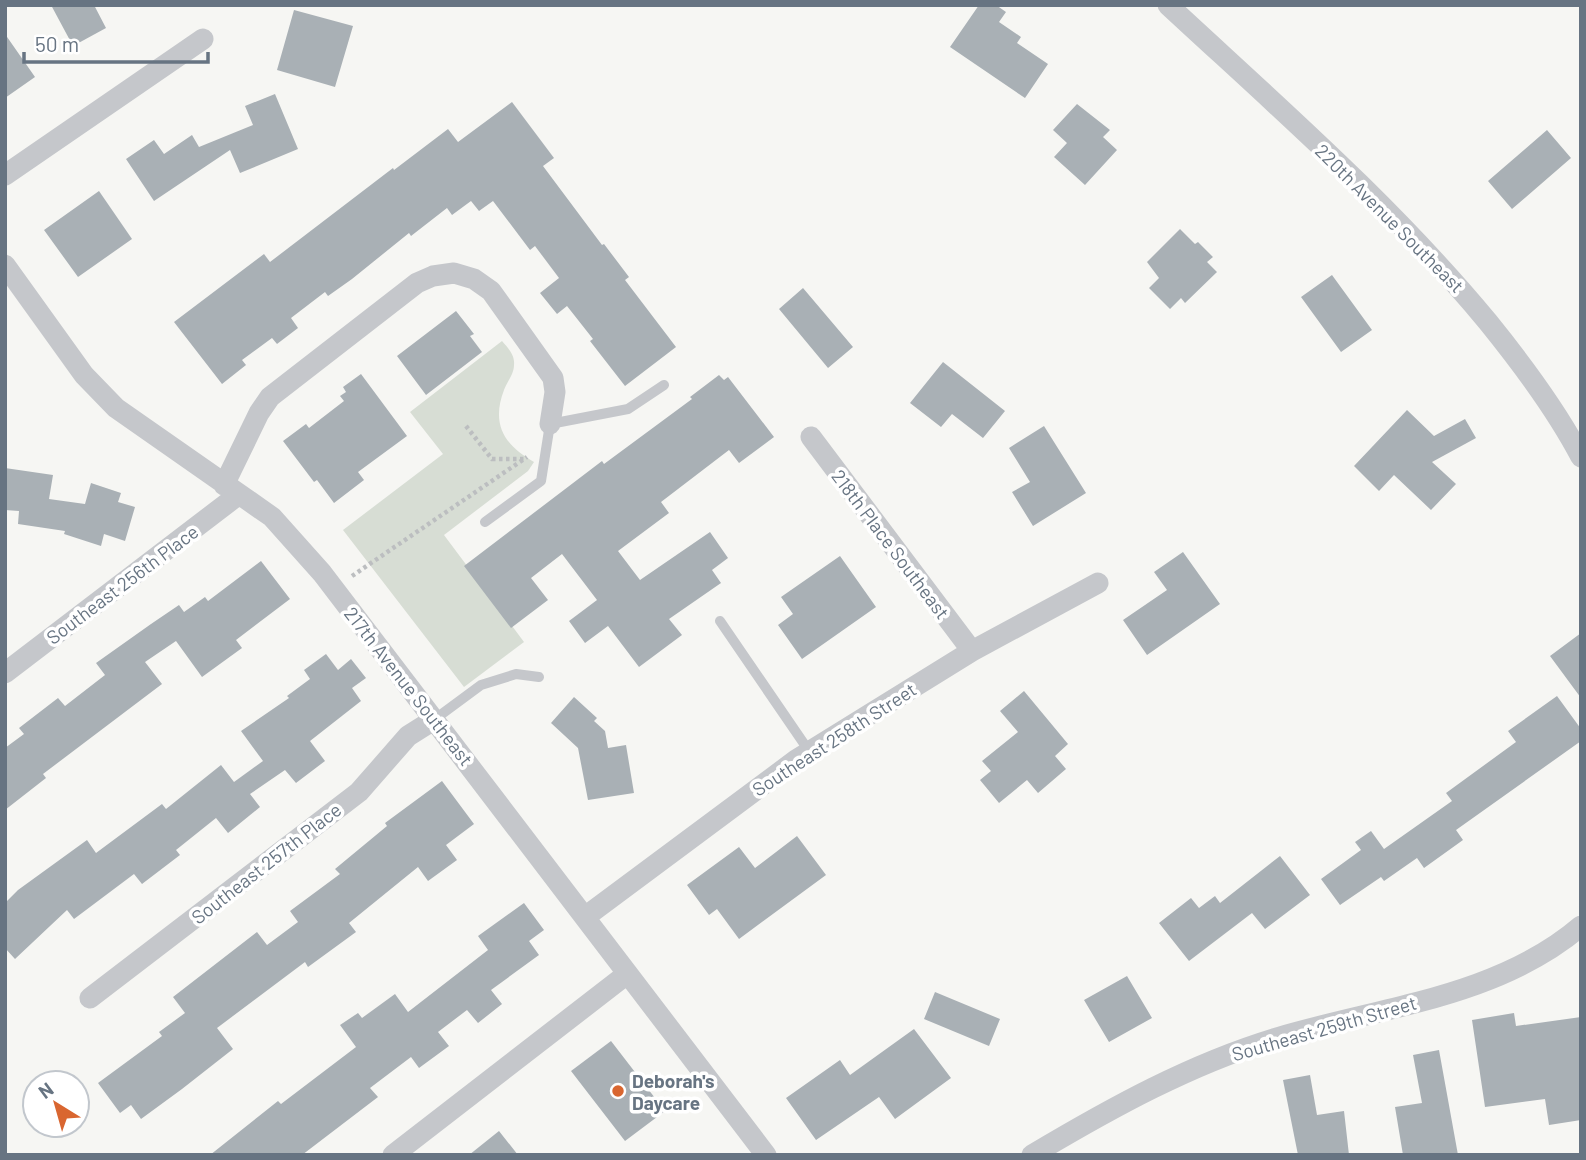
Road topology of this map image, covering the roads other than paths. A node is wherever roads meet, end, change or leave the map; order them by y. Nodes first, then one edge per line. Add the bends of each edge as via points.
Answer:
1 (1168, 5) edge
2 (203, 39) dead end
3 (5, 174) edge
4 (5, 265) edge
5 (664, 385) dead end
6 (550, 424) junction
7 (811, 437) dead end
8 (1581, 457) edge
9 (231, 490) junction
10 (485, 522) dead end
11 (1098, 583) dead end
12 (720, 621) dead end
13 (972, 651) junction
14 (5, 673) edge
15 (539, 677) dead end
16 (435, 719) junction
17 (809, 751) junction
18 (585, 917) junction
19 (1581, 926) edge
20 (627, 974) junction
21 (90, 999) dead end
22 (393, 1155) edge
23 (766, 1155) edge
24 (1032, 1155) edge

1 - 8 street, 220th Avenue Southeast via 1446,271 1525,370
2 - 3 street
4 - 9 street, 217th Avenue Southeast via 84,374 116,408
5 - 6 lane via 628,409
6 - 9 street, Southeast 256th Place via 553,378 491,291 454,273 433,276 417,283 270,397 259,414
6 - 10 lane via 541,481
7 - 13 street, 218th Place Southeast
9 - 14 street, Southeast 256th Place
9 - 16 street, 217th Avenue Southeast via 272,517 334,588
11 - 13 street, Southeast 258th Street
12 - 17 lane
13 - 17 street, Southeast 258th Street
15 - 16 lane via 516,674 481,685
16 - 18 street, 217th Avenue Southeast
16 - 21 street, Southeast 257th Place via 408,736 359,792
17 - 18 street, Southeast 258th Street
18 - 20 street, 217th Avenue Southeast
19 - 24 street, Southeast 259th Street via 1560,944 1474,986 1281,1037 1186,1072
20 - 22 street
20 - 23 street, 217th Avenue Southeast

